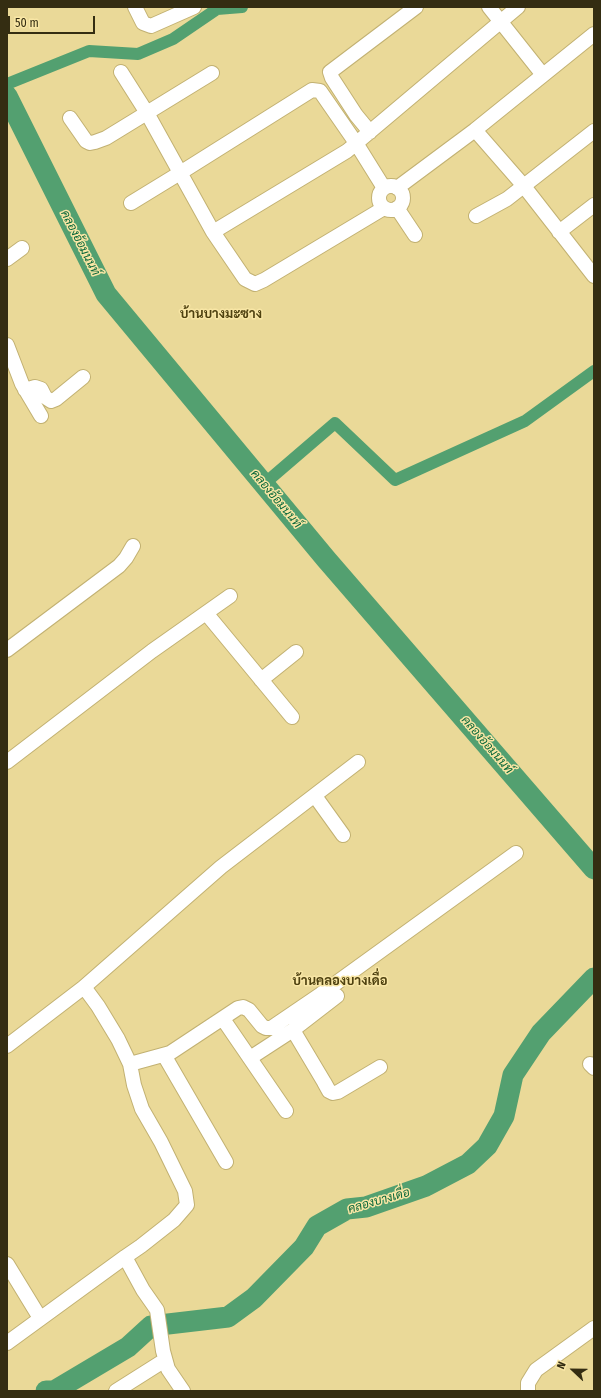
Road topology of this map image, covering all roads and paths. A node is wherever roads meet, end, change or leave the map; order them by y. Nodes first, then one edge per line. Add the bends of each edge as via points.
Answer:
1 (135, 7) edge
2 (194, 7) edge
3 (489, 7) edge
4 (414, 8) edge
5 (508, 13) edge
6 (594, 34) edge
7 (121, 72) dead end
8 (212, 73) dead end
9 (543, 75) junction
10 (147, 113) junction
11 (70, 118) dead end
12 (475, 130) junction
13 (594, 131) edge
14 (370, 132) junction
15 (356, 143) junction
16 (180, 173) junction
17 (523, 185) junction
18 (391, 188) junction
19 (131, 202) dead end
20 (594, 205) edge
21 (390, 208) junction
22 (476, 216) dead end
23 (213, 232) junction
24 (559, 232) junction
25 (415, 235) dead end
26 (22, 248) dead end
27 (7, 259) edge
28 (594, 276) edge
29 (7, 345) edge
30 (83, 377) dead end
31 (25, 390) junction
32 (41, 416) dead end
33 (133, 546) dead end
34 (230, 596) dead end
35 (206, 613) junction
36 (7, 650) edge
37 (296, 652) dead end
38 (262, 680) junction
39 (292, 716) dead end
40 (7, 762) edge
41 (358, 762) dead end
42 (314, 796) junction
43 (343, 836) dead end
44 (516, 853) dead end
45 (84, 986) junction
46 (337, 996) dead end
47 (223, 1018) junction
48 (293, 1030) junction
49 (7, 1046) edge
50 (164, 1055) junction
51 (250, 1058) junction
52 (130, 1064) junction
53 (380, 1067) dead end
54 (286, 1111) dead end
55 (226, 1162) dead end
56 (125, 1257) junction
57 (7, 1264) edge
58 (40, 1318) junction
59 (594, 1328) edge
60 (7, 1343) edge
61 (165, 1360) junction
62 (116, 1391) edge
63 (183, 1391) edge
64 (528, 1391) edge

1 - 2 street via 143,23 150,26
3 - 5 street
4 - 14 street via 330,72 356,116
5 - 9 street
5 - 14 street
6 - 9 street
7 - 10 street
8 - 10 street
9 - 12 street
10 - 11 street via 106,138 92,143 86,141
10 - 16 street
12 - 17 street
12 - 18 street
13 - 17 street
14 - 15 street
15 - 16 street via 320,91 312,90
15 - 18 street
15 - 23 street
16 - 19 street
16 - 23 street
17 - 22 street via 507,199
17 - 24 street
18 - 21 street via 402,196 400,205
18 - 21 street via 381,191 379,200
20 - 24 street
21 - 23 street via 255,284 245,279
21 - 25 street
24 - 28 street
26 - 27 street
29 - 31 street
30 - 31 street via 56,400 51,401 45,397 35,386
31 - 32 street
33 - 36 street via 119,566
34 - 35 street
35 - 38 street
35 - 40 street
37 - 38 street
38 - 39 street
41 - 42 street
42 - 43 street
42 - 45 street via 221,867
44 - 47 street via 271,1028 262,1026 249,1010 243,1007
45 - 49 street
45 - 52 street via 118,1039
46 - 48 street
47 - 50 street
47 - 51 street
48 - 51 street
48 - 53 street via 329,1091 333,1093
50 - 52 street
50 - 55 street
51 - 54 street
52 - 56 street via 142,1108 185,1191 187,1205 174,1220
56 - 58 street
56 - 61 street via 157,1310
57 - 58 street
58 - 60 street
59 - 64 street via 536,1370 528,1383
61 - 62 street
61 - 63 street

